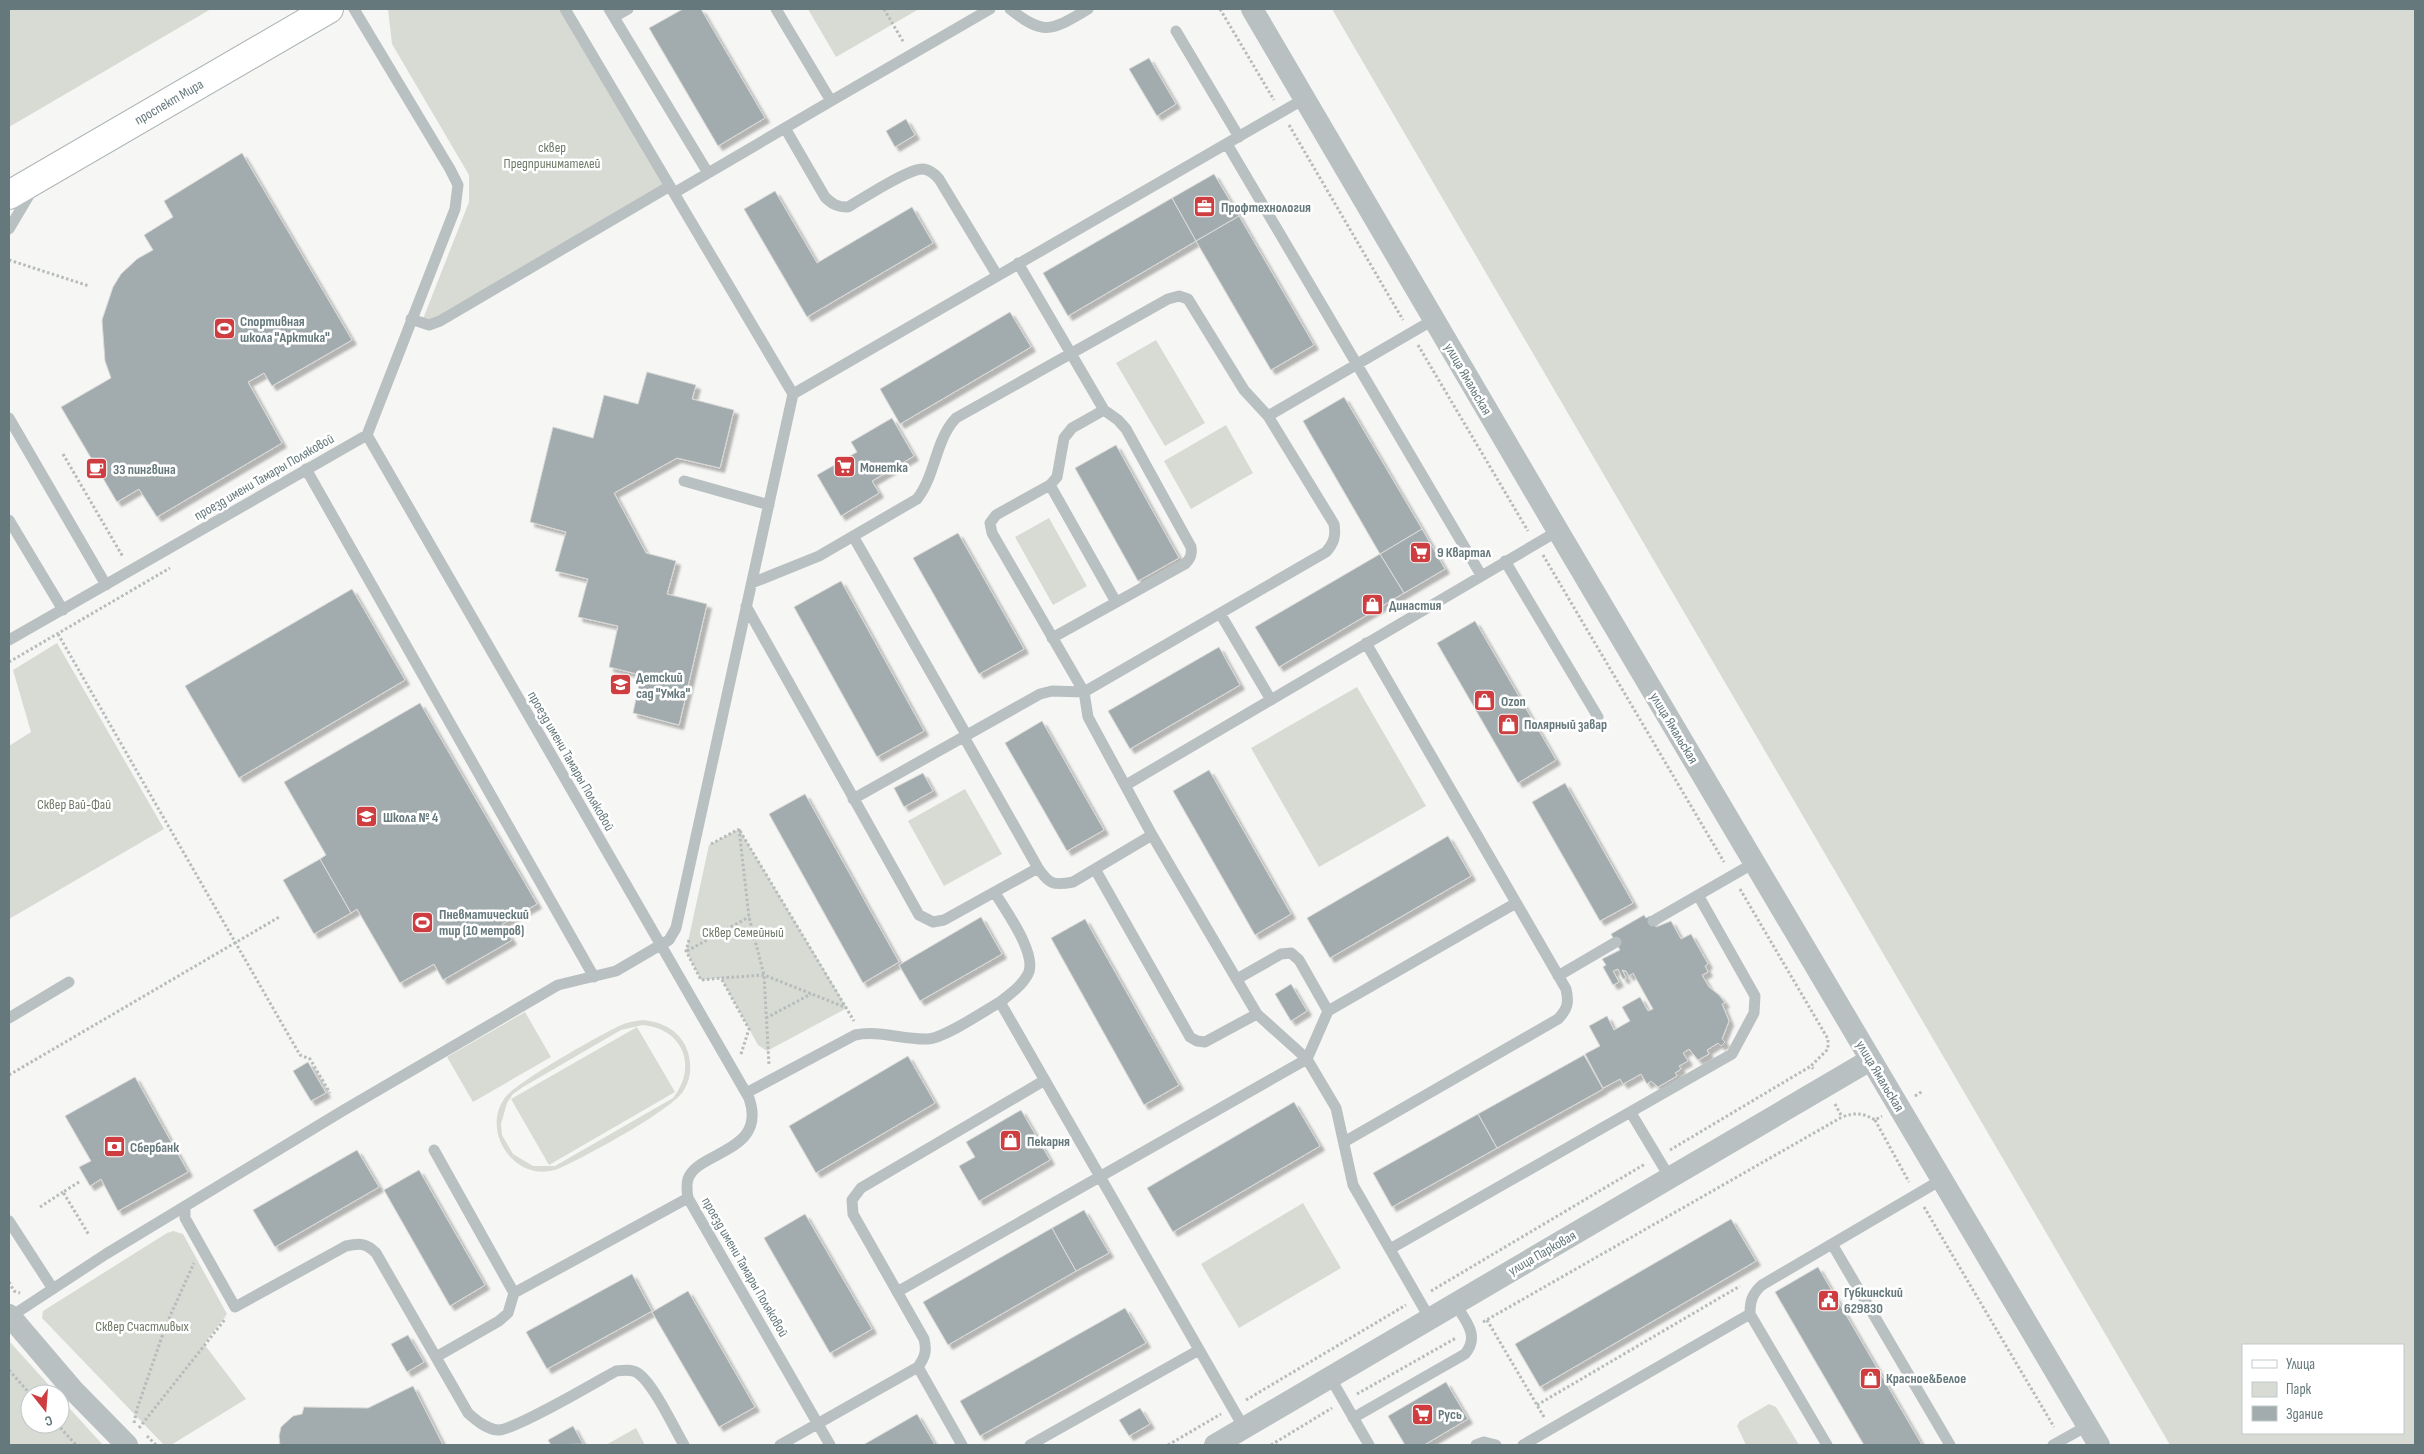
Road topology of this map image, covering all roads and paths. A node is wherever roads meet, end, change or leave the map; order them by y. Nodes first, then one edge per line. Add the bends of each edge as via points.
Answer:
1 (329, 9) edge
2 (354, 9) edge
3 (565, 9) edge
4 (628, 9) edge
5 (776, 9) edge
6 (884, 9) edge
7 (990, 9) edge
8 (1010, 9) edge
9 (1088, 9) edge
10 (1220, 9) edge
11 (1252, 9) edge
12 (611, 13) edge
13 (1176, 30) dead end
14 (910, 54) junction
15 (1304, 99) junction
16 (831, 101) junction
17 (1281, 112) junction
18 (785, 128) junction
19 (1239, 136) junction
20 (1227, 144) junction
21 (43, 174) junction
22 (708, 174) junction
23 (672, 190) junction
24 (9, 195) edge
25 (9, 229) edge
26 (9, 260) edge
27 (1018, 263) junction
28 (997, 275) junction
29 (89, 286) dead end
30 (411, 320) junction
31 (1434, 320) junction
32 (1411, 332) junction
33 (1071, 353) junction
34 (1356, 364) junction
35 (793, 394) junction
36 (1104, 410) junction
37 (1268, 416) junction
38 (9, 418) edge
39 (367, 435) junction
40 (63, 454) dead end
41 (306, 469) junction
42 (684, 481) dead end
43 (1050, 485) junction
44 (769, 505) junction
45 (9, 520) edge
46 (1558, 531) junction
47 (853, 536) junction
48 (1536, 544) junction
49 (1506, 561) junction
50 (173, 566) dead end
51 (131, 571) junction
52 (1481, 575) junction
53 (752, 583) junction
54 (106, 585) junction
55 (140, 586) junction
56 (1116, 602) junction
57 (746, 606) junction
58 (63, 610) junction
59 (1221, 615) junction
60 (58, 634) junction
61 (1052, 638) junction
62 (9, 640) edge
63 (1366, 643) junction
64 (9, 662) edge
65 (1084, 692) junction
66 (1271, 700) junction
67 (1598, 717) dead end
68 (966, 736) junction
69 (1126, 785) junction
70 (853, 799) junction
71 (739, 828) junction
72 (1152, 835) junction
73 (709, 845) dead end
74 (1754, 863) junction
75 (1038, 868) junction
76 (1094, 869) junction
77 (1732, 876) junction
78 (995, 892) junction
79 (1698, 895) junction
80 (1516, 903) junction
81 (281, 916) dead end
82 (749, 916) junction
83 (1653, 921) dead end
84 (690, 932) dead end
85 (236, 942) junction
86 (1616, 942) dead end
87 (660, 946) junction
88 (686, 951) junction
89 (764, 975) junction
90 (594, 976) junction
91 (1558, 976) junction
92 (721, 978) junction
93 (1237, 979) junction
94 (69, 982) dead end
95 (812, 994) junction
96 (1000, 1002) junction
97 (847, 1008) junction
98 (1328, 1011) junction
99 (1257, 1014) junction
100 (9, 1018) edge
101 (766, 1018) junction
102 (862, 1033) junction
103 (739, 1059) dead end
104 (1307, 1059) junction
105 (1870, 1060) junction
106 (1811, 1066) junction
107 (770, 1072) dead end
108 (9, 1075) edge
109 (1045, 1080) junction
110 (1824, 1087) junction
111 (330, 1093) dead end
112 (746, 1093) junction
113 (1898, 1107) junction
114 (1631, 1113) junction
115 (1842, 1117) junction
116 (1875, 1120) junction
117 (1344, 1142) junction
118 (434, 1150) dead end
119 (1657, 1157) junction
120 (1101, 1177) junction
121 (1670, 1178) junction
122 (1941, 1180) junction
123 (78, 1182) dead end
124 (63, 1192) junction
125 (1916, 1195) junction
126 (688, 1198) junction
127 (40, 1207) dead end
128 (185, 1207) junction
129 (9, 1221) edge
130 (89, 1235) dead end
131 (201, 1244) junction
132 (1832, 1244) junction
133 (1390, 1249) junction
134 (9, 1282) edge
135 (1741, 1285) dead end
136 (53, 1289) junction
137 (898, 1292) junction
138 (514, 1293) junction
139 (1418, 1298) junction
140 (30, 1304) junction
141 (1456, 1304) junction
142 (234, 1307) junction
143 (1750, 1314) junction
144 (10, 1316) edge
145 (1430, 1319) junction
146 (1487, 1320) junction
147 (1471, 1330) junction
148 (1200, 1350) junction
149 (436, 1357) junction
150 (918, 1367) junction
151 (9, 1370) edge
152 (1330, 1377) junction
153 (21, 1384) edge
154 (1344, 1401) junction
155 (1537, 1405) junction
156 (1233, 1408) junction
157 (1353, 1418) junction
158 (130, 1420) dead end
159 (134, 1424) junction
160 (818, 1424) junction
161 (1244, 1428) junction
162 (1551, 1429) junction
163 (66, 1434) edge
164 (2093, 1436) edge
165 (2057, 1443) edge
166 (76, 1445) edge
167 (127, 1445) edge
168 (684, 1445) edge
169 (780, 1445) edge
170 (830, 1445) edge
171 (962, 1445) edge
172 (1030, 1445) edge
173 (1168, 1445) edge
174 (1215, 1445) edge
175 (1271, 1445) edge
176 (1369, 1445) edge
177 (1476, 1445) edge
178 (1496, 1445) edge
179 (1524, 1445) edge
180 (1827, 1445) edge
181 (1950, 1445) edge

1 - 21 main road, проспект Мира
2 - 30 lane via 458,185 455,209
3 - 23 lane
4 - 12 lane
5 - 16 lane
6 - 14 path
7 - 14 lane
8 - 9 lane via 1030,24 1045,28 1062,24
10 - 17 path
11 - 15 street, улица Ямальская
12 - 22 lane
13 - 19 lane
14 - 16 lane
15 - 17 lane
15 - 31 street, улица Ямальская
16 - 18 lane
17 - 19 lane
17 - 32 path
18 - 22 lane
18 - 28 lane via 825,197 840,207 848,207 909,173 922,169 933,172
19 - 20 lane
20 - 27 lane
20 - 34 lane
21 - 24 main road, проспект Мира
21 - 25 lane
22 - 23 lane
23 - 30 lane via 440,321 429,325
23 - 35 lane
26 - 29 path
27 - 28 lane
27 - 33 lane
28 - 35 lane
30 - 39 lane
31 - 32 lane
31 - 46 street, улица Ямальская
32 - 34 lane
32 - 48 path
33 - 36 lane
33 - 37 lane via 1179,296 1188,299 1195,307 1244,390
33 - 47 lane via 956,418 947,428 925,489 917,499
34 - 37 lane
34 - 52 lane
35 - 44 lane
36 - 43 lane via 1072,428 1064,438 1057,477
36 - 56 lane via 1126,429 1192,553 1185,564
37 - 59 lane via 1334,524 1336,533 1326,552
38 - 54 lane
39 - 41 lane, проезд имени Тамары Поляковой
39 - 87 lane, проезд имени Тамары Поляковой
40 - 51 path
41 - 51 lane, проезд имени Тамары Поляковой
41 - 90 lane
42 - 44 lane
43 - 56 lane
43 - 61 lane via 996,515 990,523 992,533
44 - 53 lane
45 - 58 lane
46 - 48 lane
46 - 74 street, улица Ямальская
47 - 53 lane via 818,556
47 - 68 lane
48 - 49 lane
48 - 77 path
49 - 52 lane
49 - 67 lane
50 - 55 path
51 - 54 lane, проезд имени Тамары Поляковой
51 - 55 path
52 - 63 lane
53 - 57 lane
54 - 58 lane, проезд имени Тамары Поляковой
55 - 60 path
56 - 61 lane
57 - 70 lane
57 - 87 lane via 676,928 669,940
58 - 62 lane, проезд имени Тамары Поляковой
59 - 65 lane
59 - 66 lane
60 - 64 path
60 - 85 path
61 - 65 lane
63 - 66 lane
63 - 80 lane
65 - 68 lane via 1040,694
65 - 69 lane via 1088,717
66 - 69 lane
68 - 70 lane
68 - 75 lane
69 - 72 lane
70 - 78 lane via 919,915 933,922 944,920
71 - 73 path
71 - 82 path
71 - 97 path
72 - 76 lane
72 - 93 lane
74 - 77 lane
74 - 105 street, улица Ямальская
75 - 76 lane via 1048,882 1061,885 1073,882
75 - 78 lane
76 - 99 lane via 1190,1037 1205,1042
77 - 79 lane
77 - 106 path via 1828,1040 1828,1049
78 - 96 lane via 1028,951 1031,963 1029,974
79 - 83 lane
79 - 114 lane via 1751,987 1754,1012 1732,1054
80 - 91 lane
80 - 98 lane
81 - 85 path
82 - 88 path
82 - 89 path
84 - 88 path
85 - 108 path
85 - 111 path via 300,1054 310,1059
86 - 91 lane
87 - 90 lane via 616,971
87 - 112 lane, проезд имени Тамары Поляковой
88 - 92 path via 701,980
89 - 92 path
89 - 95 path
89 - 101 path
90 - 128 lane via 558,985
91 - 117 lane via 1568,1000 1566,1011 1558,1019
92 - 103 path via 750,1029
93 - 98 lane via 1281,954 1292,953 1300,960
93 - 99 lane
94 - 100 lane
95 - 97 path
95 - 101 path
96 - 102 lane via 931,1039
96 - 109 lane
97 - 102 path
98 - 104 lane
99 - 104 lane
101 - 107 path
102 - 112 lane via 841,1041
104 - 117 lane via 1336,1108
104 - 120 lane
105 - 110 street, улица Парковая
105 - 113 street, улица Ямальская
106 - 110 path
106 - 119 path
109 - 120 lane
109 - 137 lane via 861,1188 852,1200 853,1214
110 - 115 path
110 - 121 street, улица Парковая
112 - 126 lane, проезд имени Тамары Поляковой via 753,1108 746,1134 688,1177
113 - 116 path
113 - 122 street, улица Ямальская
114 - 119 lane
114 - 133 lane
115 - 116 path via 1853,1113
115 - 146 path
116 - 125 path
117 - 133 lane via 1353,1185
118 - 138 lane
119 - 121 lane
119 - 139 path
120 - 137 lane
120 - 148 lane
121 - 141 street, улица Парковая
122 - 125 lane
122 - 164 street, улица Ямальская
123 - 124 path
124 - 127 path
124 - 130 path
125 - 132 lane
125 - 165 path
126 - 138 lane
126 - 160 lane, проезд имени Тамары Поляковой
128 - 131 lane via 185,1218
128 - 136 lane
129 - 136 lane
131 - 142 lane
131 - 159 path via 166,1325
132 - 143 lane via 1762,1285 1750,1301
132 - 181 lane
133 - 139 lane
134 - 140 path via 14,1291 23,1293
135 - 155 path
136 - 140 lane
137 - 150 lane via 924,1339 924,1358
138 - 149 lane via 508,1313 499,1321
139 - 145 lane
139 - 156 path
140 - 144 lane
141 - 145 street, улица Парковая
141 - 147 lane
142 - 149 lane via 346,1246 359,1243 376,1253
142 - 159 path via 140,1429
143 - 162 lane
143 - 180 lane
144 - 167 street via 67,1383
145 - 152 street, улица Парковая
146 - 147 path
146 - 155 path
147 - 154 path
147 - 157 lane via 1471,1346 1464,1354
148 - 156 lane
148 - 172 lane
149 - 168 lane via 468,1413 482,1425 498,1430 518,1424 616,1371 639,1373
150 - 160 lane
150 - 171 lane
151 - 153 path
152 - 154 lane
152 - 161 street, улица Парковая
154 - 157 lane
154 - 175 path
155 - 162 path
156 - 161 lane
156 - 173 path
157 - 176 lane
158 - 159 path
160 - 169 lane
160 - 170 lane, проезд имени Тамары Поляковой
161 - 174 street, улица Парковая
162 - 179 lane
163 - 166 path
164 - 165 lane
177 - 178 lane via 1484,1442

